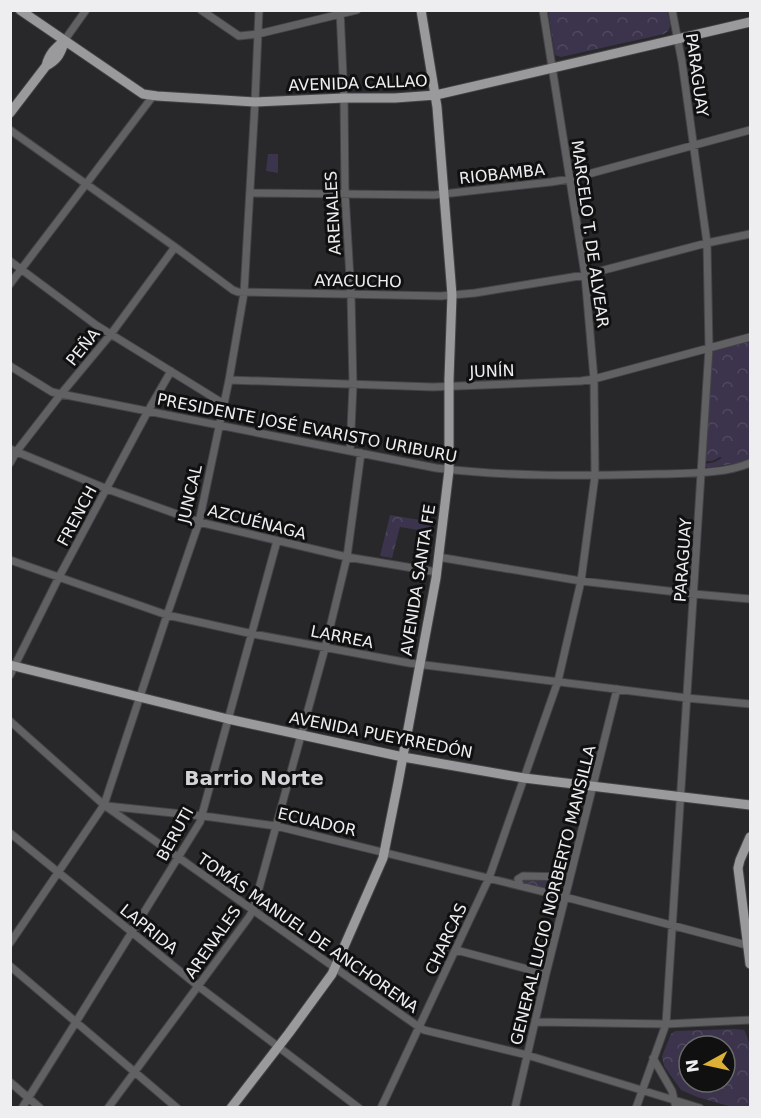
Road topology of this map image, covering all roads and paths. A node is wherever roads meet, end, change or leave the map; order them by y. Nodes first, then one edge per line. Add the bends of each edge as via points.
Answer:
1 (20, 10) edge
2 (86, 10) edge
3 (201, 10) edge
4 (259, 10) edge
5 (357, 10) edge
6 (421, 10) edge
7 (543, 10) edge
8 (672, 10) edge
9 (340, 12) edge
10 (750, 22) edge
11 (258, 34) junction
12 (678, 39) junction
13 (64, 40) junction
14 (551, 68) junction
15 (436, 94) junction
16 (153, 96) junction
17 (344, 98) junction
18 (255, 102) junction
19 (10, 113) edge
20 (10, 130) edge
21 (750, 130) edge
22 (693, 146) junction
23 (570, 179) junction
24 (87, 184) junction
25 (250, 193) junction
26 (345, 193) junction
27 (444, 193) junction
28 (750, 234) edge
29 (707, 243) junction
30 (175, 247) junction
31 (10, 261) edge
32 (22, 270) junction
33 (585, 275) junction
34 (10, 284) edge
35 (244, 292) junction
36 (351, 295) junction
37 (452, 295) junction
38 (111, 334) junction
39 (750, 337) edge
40 (709, 348) junction
41 (10, 366) edge
42 (171, 371) junction
43 (594, 379) junction
44 (229, 380) junction
45 (353, 385) junction
46 (449, 386) junction
47 (61, 394) junction
48 (224, 404) junction
49 (148, 411) junction
50 (220, 426) junction
51 (14, 450) edge
52 (350, 451) junction
53 (361, 453) junction
54 (10, 463) edge
55 (750, 463) edge
56 (449, 470) junction
57 (702, 472) junction
58 (595, 476) junction
59 (106, 489) junction
60 (199, 522) junction
61 (277, 541) junction
62 (348, 557) junction
63 (438, 557) junction
64 (10, 560) edge
65 (436, 572) junction
66 (59, 577) junction
67 (581, 581) junction
68 (694, 594) junction
69 (750, 598) edge
70 (167, 615) junction
71 (252, 634) junction
72 (325, 648) junction
73 (420, 664) junction
74 (12, 669) edge
75 (558, 681) junction
76 (617, 689) junction
77 (140, 697) junction
78 (687, 698) junction
79 (750, 704) edge
80 (228, 718) junction
81 (10, 721) edge
82 (301, 735) junction
83 (403, 757) junction
84 (524, 778) junction
85 (593, 786) junction
86 (681, 797) junction
87 (750, 805) edge
88 (104, 806) junction
89 (132, 808) junction
90 (202, 816) junction
91 (125, 820) junction
92 (276, 826) junction
93 (10, 834) edge
94 (750, 837) edge
95 (384, 852) junction
96 (178, 857) junction
97 (58, 872) junction
98 (570, 877) junction
99 (489, 878) junction
100 (520, 885) junction
101 (740, 885) junction
102 (750, 886) edge
103 (565, 897) junction
104 (253, 910) junction
105 (673, 926) junction
106 (132, 933) junction
107 (10, 943) edge
108 (749, 945) edge
109 (456, 950) junction
110 (750, 964) edge
111 (10, 966) edge
112 (335, 969) junction
113 (546, 974) junction
114 (198, 986) junction
115 (750, 1020) edge
116 (76, 1022) junction
117 (536, 1022) junction
118 (666, 1024) junction
119 (419, 1028) junction
120 (278, 1047) junction
121 (527, 1055) junction
122 (653, 1058) junction
123 (135, 1072) junction
124 (10, 1082) edge
125 (642, 1090) junction
126 (29, 1097) junction
127 (675, 1103) edge
128 (22, 1107) edge
129 (40, 1107) edge
130 (108, 1107) edge
131 (177, 1107) edge
132 (231, 1107) edge
133 (359, 1107) edge
134 (381, 1107) edge
135 (515, 1107) edge
136 (636, 1107) edge
137 (700, 1107) edge

1 - 13 main road, AVENIDA CALLAO
2 - 13 street
3 - 11 street via 239,36
4 - 11 street, JUNCAL
5 - 9 street
6 - 15 main road, AVENIDA SANTA FE
7 - 14 street, MARCELO T. DE ALVEAR
8 - 12 street, PARAGUAY
9 - 11 street
9 - 17 street, ARENALES
10 - 12 main road, AVENIDA CALLAO
11 - 18 street, JUNCAL
12 - 14 main road, AVENIDA CALLAO
12 - 22 street, PARAGUAY
13 - 16 main road, AVENIDA CALLAO via 141,92
13 - 19 main road
14 - 15 main road, AVENIDA CALLAO
14 - 23 street, MARCELO T. DE ALVEAR
15 - 17 main road, AVENIDA CALLAO
15 - 27 main road, AVENIDA SANTA FE
16 - 18 main road, AVENIDA CALLAO
16 - 24 street
17 - 18 main road, AVENIDA CALLAO
17 - 26 street, ARENALES
18 - 25 street, JUNCAL
20 - 24 street, AYACUCHO
21 - 22 street, RIOBAMBA
22 - 23 street, RIOBAMBA
22 - 29 street, PARAGUAY
23 - 27 street, RIOBAMBA
23 - 33 street, MARCELO T. DE ALVEAR
24 - 30 street, AYACUCHO
24 - 32 street
25 - 26 street, RIOBAMBA
25 - 35 street, JUNCAL
26 - 27 street, RIOBAMBA
26 - 36 street, ARENALES
27 - 37 main road, AVENIDA SANTA FE
28 - 29 street, AYACUCHO
29 - 33 street, AYACUCHO
29 - 40 street, PARAGUAY
30 - 35 street, AYACUCHO via 233,290
30 - 38 street, PEÑA
31 - 32 street
32 - 34 street
32 - 38 street
33 - 37 street, AYACUCHO
33 - 43 street, MARCELO T. DE ALVEAR
35 - 36 street, AYACUCHO
35 - 44 street, JUNCAL
36 - 37 street, AYACUCHO
36 - 45 street, ARENALES
37 - 46 main road, AVENIDA SANTA FE
38 - 42 street
38 - 47 street, PEÑA
39 - 40 street, JUNÍN
40 - 43 street, JUNÍN
40 - 57 street, PARAGUAY
41 - 47 street, PRESIDENTE JOSÉ EVARISTO URIBURU
42 - 48 street
42 - 49 street, FRENCH
43 - 46 street, JUNÍN
43 - 58 street, MARCELO T. DE ALVEAR
44 - 45 street, JUNÍN
44 - 48 street, JUNCAL
45 - 46 street, JUNÍN
45 - 52 street, ARENALES
46 - 56 main road, AVENIDA SANTA FE
47 - 49 street, PRESIDENTE JOSÉ EVARISTO URIBURU
47 - 51 street, PEÑA
48 - 50 street, JUNCAL
49 - 50 street, PRESIDENTE JOSÉ EVARISTO URIBURU
49 - 59 street, FRENCH
50 - 52 street, PRESIDENTE JOSÉ EVARISTO URIBURU
50 - 60 street, JUNCAL
51 - 54 street, PEÑA
51 - 59 street, AZCUÉNAGA
52 - 53 street, PRESIDENTE JOSÉ EVARISTO URIBURU
53 - 56 street, PRESIDENTE JOSÉ EVARISTO URIBURU
53 - 62 street, ARENALES
55 - 57 street, PRESIDENTE JOSÉ EVARISTO URIBURU
56 - 58 street, PRESIDENTE JOSÉ EVARISTO URIBURU
56 - 63 main road, AVENIDA SANTA FE
57 - 58 street, PRESIDENTE JOSÉ EVARISTO URIBURU
57 - 68 street, PARAGUAY
58 - 67 street, MARCELO T. DE ALVEAR
59 - 60 street, AZCUÉNAGA
59 - 66 street, FRENCH
60 - 61 street, AZCUÉNAGA
60 - 70 street, JUNCAL
61 - 62 street, AZCUÉNAGA
61 - 71 street, BERUTI
62 - 65 street, AZCUÉNAGA
62 - 72 street, ARENALES
63 - 65 main road, AVENIDA SANTA FE
63 - 67 street
64 - 66 street, LARREA
65 - 73 main road, AVENIDA SANTA FE
66 - 70 street, LARREA
66 - 74 street, FRENCH
67 - 68 street
67 - 75 street, MARCELO T. DE ALVEAR
68 - 69 street
68 - 78 street, PARAGUAY
70 - 71 street, LARREA
70 - 77 street, JUNCAL
71 - 72 street, LARREA
71 - 80 street, BERUTI
72 - 73 street, LARREA
72 - 82 street, ARENALES
73 - 75 street, LARREA
73 - 83 main road, AVENIDA SANTA FE
74 - 77 main road, AVENIDA PUEYRREDÓN
75 - 76 street, LARREA
75 - 84 street, MARCELO T. DE ALVEAR
76 - 78 street, LARREA
76 - 85 street, GENERAL LUCIO NORBERTO MANSILLA
77 - 80 main road, AVENIDA PUEYRREDÓN
77 - 88 street, JUNCAL
78 - 79 street, LARREA
78 - 86 street, PARAGUAY
80 - 82 main road, AVENIDA PUEYRREDÓN
80 - 90 street, BERUTI
81 - 88 street, TOMÁS MANUEL DE ANCHORENA
82 - 83 main road, AVENIDA PUEYRREDÓN
82 - 92 street, ARENALES
83 - 84 main road, AVENIDA PUEYRREDÓN
83 - 95 main road, AVENIDA SANTA FE
84 - 85 main road, AVENIDA PUEYRREDÓN
84 - 99 street, CHARCAS
85 - 86 main road, AVENIDA PUEYRREDÓN
85 - 98 street, GENERAL LUCIO NORBERTO MANSILLA
86 - 87 main road, AVENIDA PUEYRREDÓN
86 - 105 street, PARAGUAY
88 - 89 street, ECUADOR
88 - 91 street, TOMÁS MANUEL DE ANCHORENA
88 - 97 street, JUNCAL
89 - 90 street, ECUADOR
89 - 91 street via 124,813
90 - 92 street, ECUADOR
90 - 96 street, BERUTI
91 - 96 street, TOMÁS MANUEL DE ANCHORENA
92 - 95 street, ECUADOR
92 - 104 street, ARENALES
93 - 97 street, LAPRIDA
94 - 101 main road via 739,864
95 - 99 street, ECUADOR
95 - 112 main road, AVENIDA SANTA FE
96 - 104 street, TOMÁS MANUEL DE ANCHORENA
96 - 106 street, BERUTI
97 - 106 street, LAPRIDA
97 - 107 street, JUNCAL
98 - 100 street via 523,876 518,879
98 - 103 street, GENERAL LUCIO NORBERTO MANSILLA
99 - 100 street, ECUADOR
99 - 109 street, CHARCAS
100 - 103 street, ECUADOR
101 - 102 street
101 - 108 main road
103 - 105 street, ECUADOR
103 - 113 street, GENERAL LUCIO NORBERTO MANSILLA
104 - 112 street, TOMÁS MANUEL DE ANCHORENA
104 - 114 street, ARENALES
105 - 108 street, ECUADOR
105 - 118 street, PARAGUAY
106 - 114 street, LAPRIDA
106 - 116 street, BERUTI
108 - 110 main road
109 - 113 street
109 - 119 street, CHARCAS
111 - 116 street
112 - 119 street, TOMÁS MANUEL DE ANCHORENA
112 - 120 main road, AVENIDA SANTA FE
113 - 117 street, GENERAL LUCIO NORBERTO MANSILLA
114 - 120 street, LAPRIDA
114 - 123 street, ARENALES
115 - 118 street
116 - 123 street
116 - 126 street, BERUTI
117 - 118 street
117 - 121 street, GENERAL LUCIO NORBERTO MANSILLA
118 - 122 street, PARAGUAY
119 - 121 street, TOMÁS MANUEL DE ANCHORENA
119 - 134 street, CHARCAS
120 - 132 main road, AVENIDA SANTA FE
120 - 133 street, LAPRIDA
121 - 125 street, TOMÁS MANUEL DE ANCHORENA
121 - 135 street, GENERAL LUCIO NORBERTO MANSILLA
122 - 125 street, PARAGUAY
122 - 127 street
123 - 130 street, ARENALES
123 - 131 street
124 - 126 street
125 - 127 street, TOMÁS MANUEL DE ANCHORENA
125 - 136 street, PARAGUAY
126 - 128 street, BERUTI
126 - 129 street
127 - 137 street, TOMÁS MANUEL DE ANCHORENA

